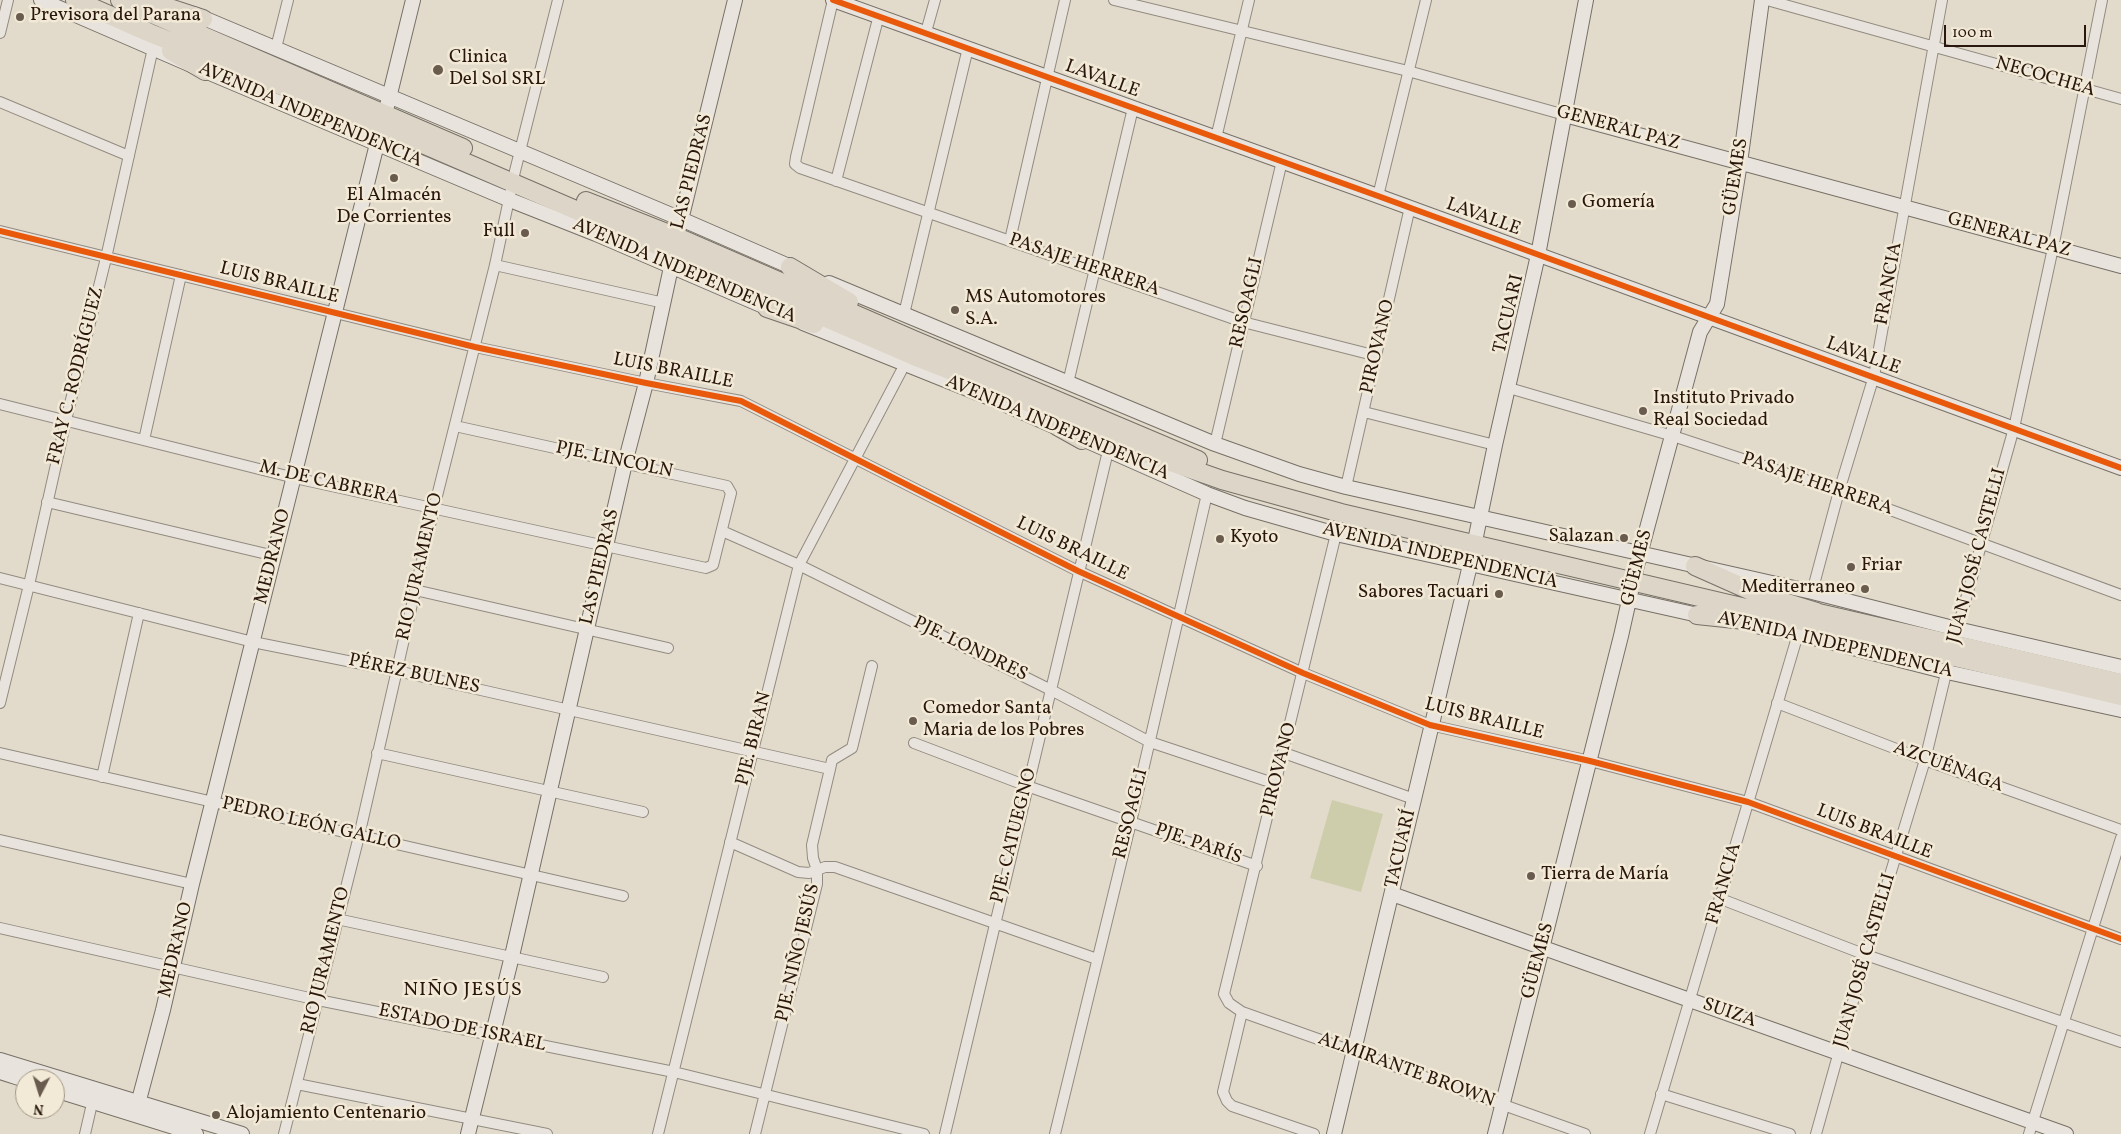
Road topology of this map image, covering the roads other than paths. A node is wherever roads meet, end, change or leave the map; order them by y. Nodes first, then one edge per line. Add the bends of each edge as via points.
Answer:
1 (8, 0) edge
2 (41, 0) edge
3 (75, 0) edge
4 (120, 0) edge
5 (144, 0) edge
6 (170, 0) edge
7 (288, 0) edge
8 (413, 0) edge
9 (558, 0) edge
10 (735, 0) edge
11 (833, 0) edge
12 (935, 0) edge
13 (1065, 0) edge
14 (1114, 0) edge
15 (1249, 0) edge
16 (1426, 0) edge
17 (1586, 0) edge
18 (1762, 0) edge
19 (1767, 0) edge
20 (1942, 0) edge
21 (2102, 0) edge
22 (98, 10) junction
23 (879, 15) junction
24 (203, 19) junction
25 (1241, 30) junction
26 (926, 32) junction
27 (0, 33) edge
28 (1934, 46) junction
29 (152, 48) junction
30 (276, 48) junction
31 (968, 48) junction
32 (204, 71) junction
33 (1408, 71) junction
34 (1048, 76) junction
35 (2084, 89) junction
36 (2121, 99) edge
37 (0, 102) edge
38 (1133, 108) junction
39 (385, 112) junction
40 (1565, 115) junction
41 (1216, 138) junction
42 (377, 144) junction
43 (520, 151) junction
44 (129, 156) junction
45 (1282, 162) junction
46 (1740, 163) junction
47 (836, 181) junction
48 (512, 185) junction
49 (1378, 196) junction
50 (1410, 207) junction
51 (1904, 207) junction
52 (928, 212) junction
53 (681, 219) junction
54 (0, 231) edge
55 (1010, 240) junction
56 (2053, 248) junction
57 (674, 252) junction
58 (1538, 255) junction
59 (106, 258) junction
60 (495, 266) junction
61 (2121, 266) edge
62 (790, 267) junction
63 (1096, 269) junction
64 (181, 275) junction
65 (664, 303) junction
66 (767, 308) joint
67 (335, 313) junction
68 (904, 314) junction
69 (1709, 317) junction
70 (1243, 322) junction
71 (475, 346) junction
72 (911, 354) junction
73 (1377, 356) junction
74 (1874, 376) junction
75 (646, 383) junction
76 (1068, 383) junction
77 (993, 387) junction
78 (1509, 388) junction
79 (0, 404) edge
80 (1364, 412) junction
81 (66, 420) junction
82 (455, 426) junction
83 (2014, 428) junction
84 (1673, 436) junction
85 (144, 440) junction
86 (1082, 440) junction
87 (1215, 444) junction
88 (1495, 445) junction
89 (1108, 451) junction
90 (855, 458) junction
91 (625, 463) junction
92 (2120, 464) edge
93 (294, 478) junction
94 (1346, 487) junction
95 (1840, 491) junction
96 (1207, 494) junction
97 (47, 502) junction
98 (434, 508) junction
99 (1480, 516) junction
100 (722, 531) junction
101 (1336, 534) junction
102 (1475, 539) junction
103 (1980, 544) junction
104 (606, 545) junction
105 (275, 556) junction
106 (799, 565) junction
107 (1470, 565) junction
108 (1695, 566) junction
109 (1637, 568) junction
110 (1078, 571) junction
111 (0, 578) edge
112 (29, 585) junction
113 (415, 590) junction
114 (1812, 592) junction
115 (2121, 595) edge
116 (1630, 600) junction
117 (1817, 612) junction
118 (138, 613) junction
119 (1697, 615) junction
120 (1177, 617) junction
121 (586, 630) junction
122 (1842, 632) junction
123 (1798, 634) junction
124 (253, 642) junction
125 (668, 648) dead end
126 (1952, 650) junction
127 (872, 666) dead end
128 (2121, 667) edge
129 (397, 671) junction
130 (1303, 673) junction
131 (2121, 683) edge
132 (1050, 690) junction
133 (2121, 696) edge
134 (0, 703) edge
135 (1777, 703) junction
136 (568, 709) junction
137 (2121, 710) edge
138 (1430, 725) junction
139 (1150, 742) junction
140 (914, 743) dead end
141 (752, 751) junction
142 (0, 753) edge
143 (377, 753) junction
144 (1284, 753) junction
145 (1924, 760) junction
146 (1590, 762) junction
147 (830, 769) junction
148 (102, 777) junction
149 (1276, 784) junction
150 (1027, 786) junction
151 (549, 792) junction
152 (1414, 799) junction
153 (213, 802) junction
154 (1748, 802) junction
155 (643, 812) dead end
156 (1131, 822) junction
157 (2121, 830) edge
158 (358, 836) junction
159 (2121, 838) edge
160 (0, 840) edge
161 (730, 842) junction
162 (1895, 857) junction
163 (1257, 866) junction
164 (818, 870) junction
165 (530, 874) junction
166 (192, 884) junction
167 (1392, 894) junction
168 (623, 896) dead end
169 (1720, 899) junction
170 (338, 919) junction
171 (994, 924) junction
172 (0, 928) edge
173 (2092, 930) junction
174 (2121, 939) edge
175 (1543, 948) junction
176 (1866, 955) junction
177 (512, 956) junction
178 (1097, 959) junction
179 (172, 968) junction
180 (603, 977) dead end
181 (318, 1000) junction
182 (1690, 1000) junction
183 (1229, 1004) joint
184 (1242, 1012) junction
185 (2065, 1022) junction
186 (493, 1036) junction
187 (2121, 1042) edge
188 (1353, 1052) junction
189 (1840, 1052) junction
190 (0, 1060) edge
191 (0, 1072) edge
192 (674, 1072) junction
193 (15, 1077) edge
194 (297, 1084) junction
195 (65, 1092) edge
196 (764, 1094) junction
197 (1661, 1094) junction
198 (94, 1096) junction
199 (1502, 1105) junction
200 (137, 1108) junction
201 (471, 1120) junction
202 (2031, 1128) edge
203 (85, 1134) edge
204 (196, 1134) edge
205 (242, 1134) edge
206 (284, 1134) edge
207 (468, 1134) edge
208 (547, 1134) edge
209 (658, 1134) edge
210 (755, 1134) edge
211 (924, 1134) edge
212 (945, 1134) edge
213 (1055, 1134) edge
214 (1314, 1134) edge
215 (1334, 1134) edge
216 (1495, 1134) edge
217 (1585, 1134) edge
218 (1650, 1134) edge
219 (1790, 1134) edge
220 (1816, 1134) edge
221 (2066, 1134) edge

1 - 27 street
2 - 29 street, AVENIDA INDEPENDENCIA
3 - 22 highway, AVENIDA INDEPENDENCIA
4 - 39 highway, AVENIDA INDEPENDENCIA
5 - 24 highway
6 - 24 street, AVENIDA INDEPENDENCIA
7 - 30 street
8 - 39 street, MEDRANO
9 - 43 street, RIO JURAMENTO
10 - 53 street, LAS PIEDRAS
11 - 23 street, LAVALLE
11 - 47 street, PASAJE HERRERA via 796,164
12 - 26 street
13 - 34 street
14 - 25 street, GENERAL PAZ
15 - 25 street
16 - 33 street
17 - 40 street, TACUARI
18 - 46 street, GÜEMES
19 - 28 street, NECOCHEA
20 - 28 street, FRANCIA
21 - 35 street, JUAN JOSÉ CASTELLI
22 - 32 highway
22 - 39 highway, AVENIDA INDEPENDENCIA
23 - 26 street, LAVALLE
23 - 47 street
24 - 30 street, AVENIDA INDEPENDENCIA
25 - 33 street, GENERAL PAZ
25 - 41 street
26 - 31 street, LAVALLE
28 - 35 street, NECOCHEA
28 - 51 street, FRANCIA
29 - 32 street, AVENIDA INDEPENDENCIA
29 - 44 street, FRAY C. RODRÍGUEZ
30 - 39 street, AVENIDA INDEPENDENCIA
31 - 34 street, LAVALLE
31 - 52 street
32 - 42 street, AVENIDA INDEPENDENCIA
33 - 40 street, GENERAL PAZ
33 - 49 street
34 - 38 street, LAVALLE
34 - 55 street
35 - 36 street, NECOCHEA
35 - 56 street, JUAN JOSÉ CASTELLI
37 - 44 street
38 - 41 street, LAVALLE
38 - 63 street
39 - 42 street, MEDRANO
39 - 43 street, AVENIDA INDEPENDENCIA
39 - 48 highway, AVENIDA INDEPENDENCIA
40 - 46 street, GENERAL PAZ
40 - 58 street, TACUARI
41 - 45 street, LAVALLE
42 - 48 street, AVENIDA INDEPENDENCIA
42 - 67 street, MEDRANO
43 - 48 street, RIO JURAMENTO
43 - 53 street, AVENIDA INDEPENDENCIA
44 - 59 street, FRAY C. RODRÍGUEZ
45 - 49 street, LAVALLE
45 - 70 street, RESOAGLI
46 - 51 street, GENERAL PAZ
46 - 69 street, GÜEMES via 1717,304
47 - 52 street, PASAJE HERRERA
48 - 57 highway, AVENIDA INDEPENDENCIA
48 - 57 street, AVENIDA INDEPENDENCIA via 596,234
48 - 60 street, RIO JURAMENTO
49 - 50 street, LAVALLE
50 - 58 street, LAVALLE
50 - 73 street, PIROVANO
51 - 56 street, GENERAL PAZ
51 - 74 street, FRANCIA
52 - 55 street, PASAJE HERRERA
52 - 68 street
53 - 57 street, LAS PIEDRAS
53 - 62 street, AVENIDA INDEPENDENCIA
54 - 59 street, LUIS BRAILLE
55 - 63 street, PASAJE HERRERA
56 - 61 street, GENERAL PAZ
56 - 83 street, JUAN JOSÉ CASTELLI
57 - 65 street, LAS PIEDRAS
57 - 66 street, AVENIDA INDEPENDENCIA
57 - 72 highway, AVENIDA INDEPENDENCIA
58 - 69 street, LAVALLE
58 - 78 street, TACUARI
59 - 64 street, LUIS BRAILLE
59 - 81 street, FRAY C. RODRÍGUEZ
60 - 65 street
60 - 71 street, RIO JURAMENTO
62 - 68 street, AVENIDA INDEPENDENCIA
62 - 72 highway
63 - 70 street, PASAJE HERRERA
63 - 76 street
64 - 67 street, LUIS BRAILLE
64 - 85 street
65 - 75 street, LAS PIEDRAS
66 - 72 highway
67 - 71 street, LUIS BRAILLE
67 - 93 street, MEDRANO
68 - 76 street, AVENIDA INDEPENDENCIA
69 - 74 street, LAVALLE
69 - 84 street, GÜEMES via 1700,332
70 - 73 street, PASAJE HERRERA
70 - 87 street, RESOAGLI
71 - 75 street, LUIS BRAILLE
71 - 82 street, RIO JURAMENTO
72 - 77 highway, AVENIDA INDEPENDENCIA
72 - 86 street, AVENIDA INDEPENDENCIA via 990,398
72 - 90 street, PJE. BIRAN
72 - 102 highway, AVENIDA INDEPENDENCIA via 1250,478
73 - 80 street, PIROVANO
74 - 83 street, LAVALLE
74 - 95 street, FRANCIA
75 - 90 street, LUIS BRAILLE via 741,401
75 - 91 street, LAS PIEDRAS
76 - 87 street, AVENIDA INDEPENDENCIA
77 - 86 highway
77 - 102 highway, AVENIDA INDEPENDENCIA via 1145,453 1222,480 1340,513
78 - 84 street, PASAJE HERRERA
78 - 88 street, TACUARI
79 - 81 street, M. DE CABRERA
80 - 88 street
80 - 94 street, PIROVANO
81 - 85 street, M. DE CABRERA
81 - 97 street, FRAY C. RODRÍGUEZ
82 - 91 street, PJE. LINCOLN
82 - 98 street, RIO JURAMENTO
83 - 92 street, LAVALLE
83 - 103 street, JUAN JOSÉ CASTELLI
84 - 95 street, PASAJE HERRERA
84 - 109 street, GÜEMES
85 - 93 street, M. DE CABRERA
86 - 89 street, AVENIDA INDEPENDENCIA
87 - 94 street, AVENIDA INDEPENDENCIA
88 - 99 street, TACUARI
89 - 96 street, AVENIDA INDEPENDENCIA
89 - 110 street, PJE. CATUEGNO
90 - 106 street, PJE. BIRAN
90 - 110 street, LUIS BRAILLE
91 - 100 street, PJE. LINCOLN via 726,486 731,493
91 - 104 street, LAS PIEDRAS
93 - 98 street, M. DE CABRERA
93 - 105 street, MEDRANO
94 - 99 street, AVENIDA INDEPENDENCIA
95 - 103 street, PASAJE HERRERA
95 - 114 street, FRANCIA
96 - 101 street, AVENIDA INDEPENDENCIA
96 - 120 street, RESOAGLI
97 - 105 street
97 - 112 street, FRAY C. RODRÍGUEZ
98 - 104 street, M. DE CABRERA
98 - 113 street, RIO JURAMENTO
99 - 102 street, TACUARI
99 - 109 street, AVENIDA INDEPENDENCIA
100 - 104 street, M. DE CABRERA via 713,565 706,568
100 - 106 street, PJE. LONDRES
101 - 107 street, AVENIDA INDEPENDENCIA
101 - 130 street, PIROVANO
102 - 107 street, TACUARI
102 - 109 highway, AVENIDA INDEPENDENCIA
103 - 115 street, PASAJE HERRERA
103 - 126 street, JUAN JOSÉ CASTELLI
104 - 121 street, LAS PIEDRAS
105 - 124 street, MEDRANO
106 - 132 street, PJE. LONDRES
106 - 141 street, PJE. BIRAN
107 - 116 street, AVENIDA INDEPENDENCIA
107 - 138 street, TACUARÍ
108 - 109 street, AVENIDA INDEPENDENCIA
108 - 114 street, AVENIDA INDEPENDENCIA
108 - 117 highway via 1758,594
109 - 116 street, GÜEMES
109 - 117 highway, AVENIDA INDEPENDENCIA
109 - 122 highway, AVENIDA INDEPENDENCIA
110 - 120 street, LUIS BRAILLE
110 - 132 street, PJE. CATUEGNO
111 - 112 street, PÉREZ BULNES
112 - 118 street, PÉREZ BULNES
112 - 134 street, FRAY C. RODRÍGUEZ
113 - 121 street
113 - 129 street, RIO JURAMENTO
114 - 126 street, AVENIDA INDEPENDENCIA
116 - 119 street, AVENIDA INDEPENDENCIA
116 - 146 street, GÜEMES
117 - 126 highway, AVENIDA INDEPENDENCIA
118 - 124 street, PÉREZ BULNES
118 - 148 street
119 - 122 highway
119 - 123 street, AVENIDA INDEPENDENCIA
120 - 130 street, LUIS BRAILLE
120 - 139 street, RESOAGLI
121 - 125 street
121 - 136 street, LAS PIEDRAS
122 - 126 highway, AVENIDA INDEPENDENCIA
123 - 126 street, AVENIDA INDEPENDENCIA
123 - 135 street, FRANCIA
124 - 129 street, PÉREZ BULNES
124 - 153 street, MEDRANO
126 - 128 street, AVENIDA INDEPENDENCIA
126 - 131 highway, AVENIDA INDEPENDENCIA
126 - 133 highway, AVENIDA INDEPENDENCIA
126 - 137 street, AVENIDA INDEPENDENCIA
126 - 145 street, JUAN JOSÉ CASTELLI
127 - 147 street, PJE. NIÑO JESÚS via 852,748 832,760
129 - 136 street, PÉREZ BULNES
129 - 143 street, RIO JURAMENTO
130 - 138 street, LUIS BRAILLE
130 - 144 street, PIROVANO
132 - 139 street, PJE. LONDRES
132 - 150 street, PJE. CATUEGNO
135 - 145 street, AZCUÉNAGA
135 - 154 street, FRANCIA
136 - 141 street, PÉREZ BULNES
136 - 151 street, LAS PIEDRAS
138 - 146 street, LUIS BRAILLE
138 - 152 street, TACUARÍ
139 - 149 street, PJE. LONDRES
139 - 156 street, RESOAGLI
140 - 150 street, PJE. PARÍS
141 - 147 street, PÉREZ BULNES
141 - 161 street, PJE. BIRAN
142 - 148 street, PEDRO LEÓN GALLO
143 - 151 street
143 - 158 street, RIO JURAMENTO
144 - 149 street, PIROVANO
144 - 152 street
145 - 157 street, AZCUÉNAGA
145 - 162 street, JUAN JOSÉ CASTELLI
146 - 154 street, LUIS BRAILLE
146 - 175 street, GÜEMES
147 - 164 street, PJE. NIÑO JESÚS via 812,845
148 - 153 street, PEDRO LEÓN GALLO
149 - 163 street, PIROVANO
150 - 156 street, PJE. PARÍS
150 - 171 street, PJE. CATUEGNO
151 - 155 street
151 - 165 street, LAS PIEDRAS
152 - 167 street, TACUARÍ
153 - 158 street, PEDRO LEÓN GALLO
153 - 166 street, MEDRANO
154 - 162 street, LUIS BRAILLE
154 - 169 street, FRANCIA
156 - 163 street, PJE. PARÍS
156 - 178 street, RESOAGLI
158 - 165 street, PEDRO LEÓN GALLO
158 - 170 street, RIO JURAMENTO
159 - 173 street
160 - 166 street
161 - 164 street via 798,872
161 - 192 street, PJE. BIRAN
162 - 173 street, LUIS BRAILLE
162 - 176 street, JUAN JOSÉ CASTELLI
163 - 183 street, PIROVANO via 1224,994
164 - 171 street via 835,867
164 - 196 street, PJE. NIÑO JESÚS
165 - 168 street, PEDRO LEÓN GALLO
165 - 177 street, LAS PIEDRAS
166 - 179 street, MEDRANO
167 - 175 street, SUIZA
167 - 188 street, TACUARÍ
169 - 176 street
169 - 182 street, FRANCIA
170 - 177 street
170 - 181 street, RIO JURAMENTO
171 - 178 street
171 - 212 street, PJE. CATUEGNO
172 - 179 street, ESTADO DE ISRAEL
173 - 174 street, LUIS BRAILLE
173 - 185 street
175 - 182 street, SUIZA
175 - 199 street, GÜEMES
176 - 185 street
176 - 189 street, JUAN JOSÉ CASTELLI
177 - 180 street
177 - 186 street, LAS PIEDRAS
178 - 213 street, RESOAGLI
179 - 181 street, ESTADO DE ISRAEL
179 - 200 street, MEDRANO
181 - 186 street, ESTADO DE ISRAEL
181 - 194 street, RIO JURAMENTO
182 - 189 street, SUIZA
182 - 197 street, FRANCIA
183 - 184 street, ALMIRANTE BROWN
184 - 188 street, ALMIRANTE BROWN
184 - 214 street via 1223,1092 1227,1101 1232,1106
185 - 187 street
185 - 202 street
186 - 192 street, ESTADO DE ISRAEL
186 - 201 street, LAS PIEDRAS
188 - 199 street, ALMIRANTE BROWN
188 - 215 street, TACUARÍ
189 - 202 street, SUIZA
189 - 220 street, JUAN JOSÉ CASTELLI
190 - 198 street
191 - 193 street
192 - 196 street, ESTADO DE ISRAEL
192 - 209 street, PJE. BIRAN
194 - 201 street
194 - 206 street, RIO JURAMENTO
195 - 198 street
196 - 210 street, PJE. NIÑO JESÚS
196 - 211 street, ESTADO DE ISRAEL
197 - 218 street, FRANCIA
197 - 219 street
198 - 200 street
198 - 203 street
199 - 216 street, GÜEMES
199 - 217 street, ALMIRANTE BROWN
200 - 204 street
200 - 205 street
201 - 207 street, LAS PIEDRAS
201 - 208 street
202 - 221 street, SUIZA

